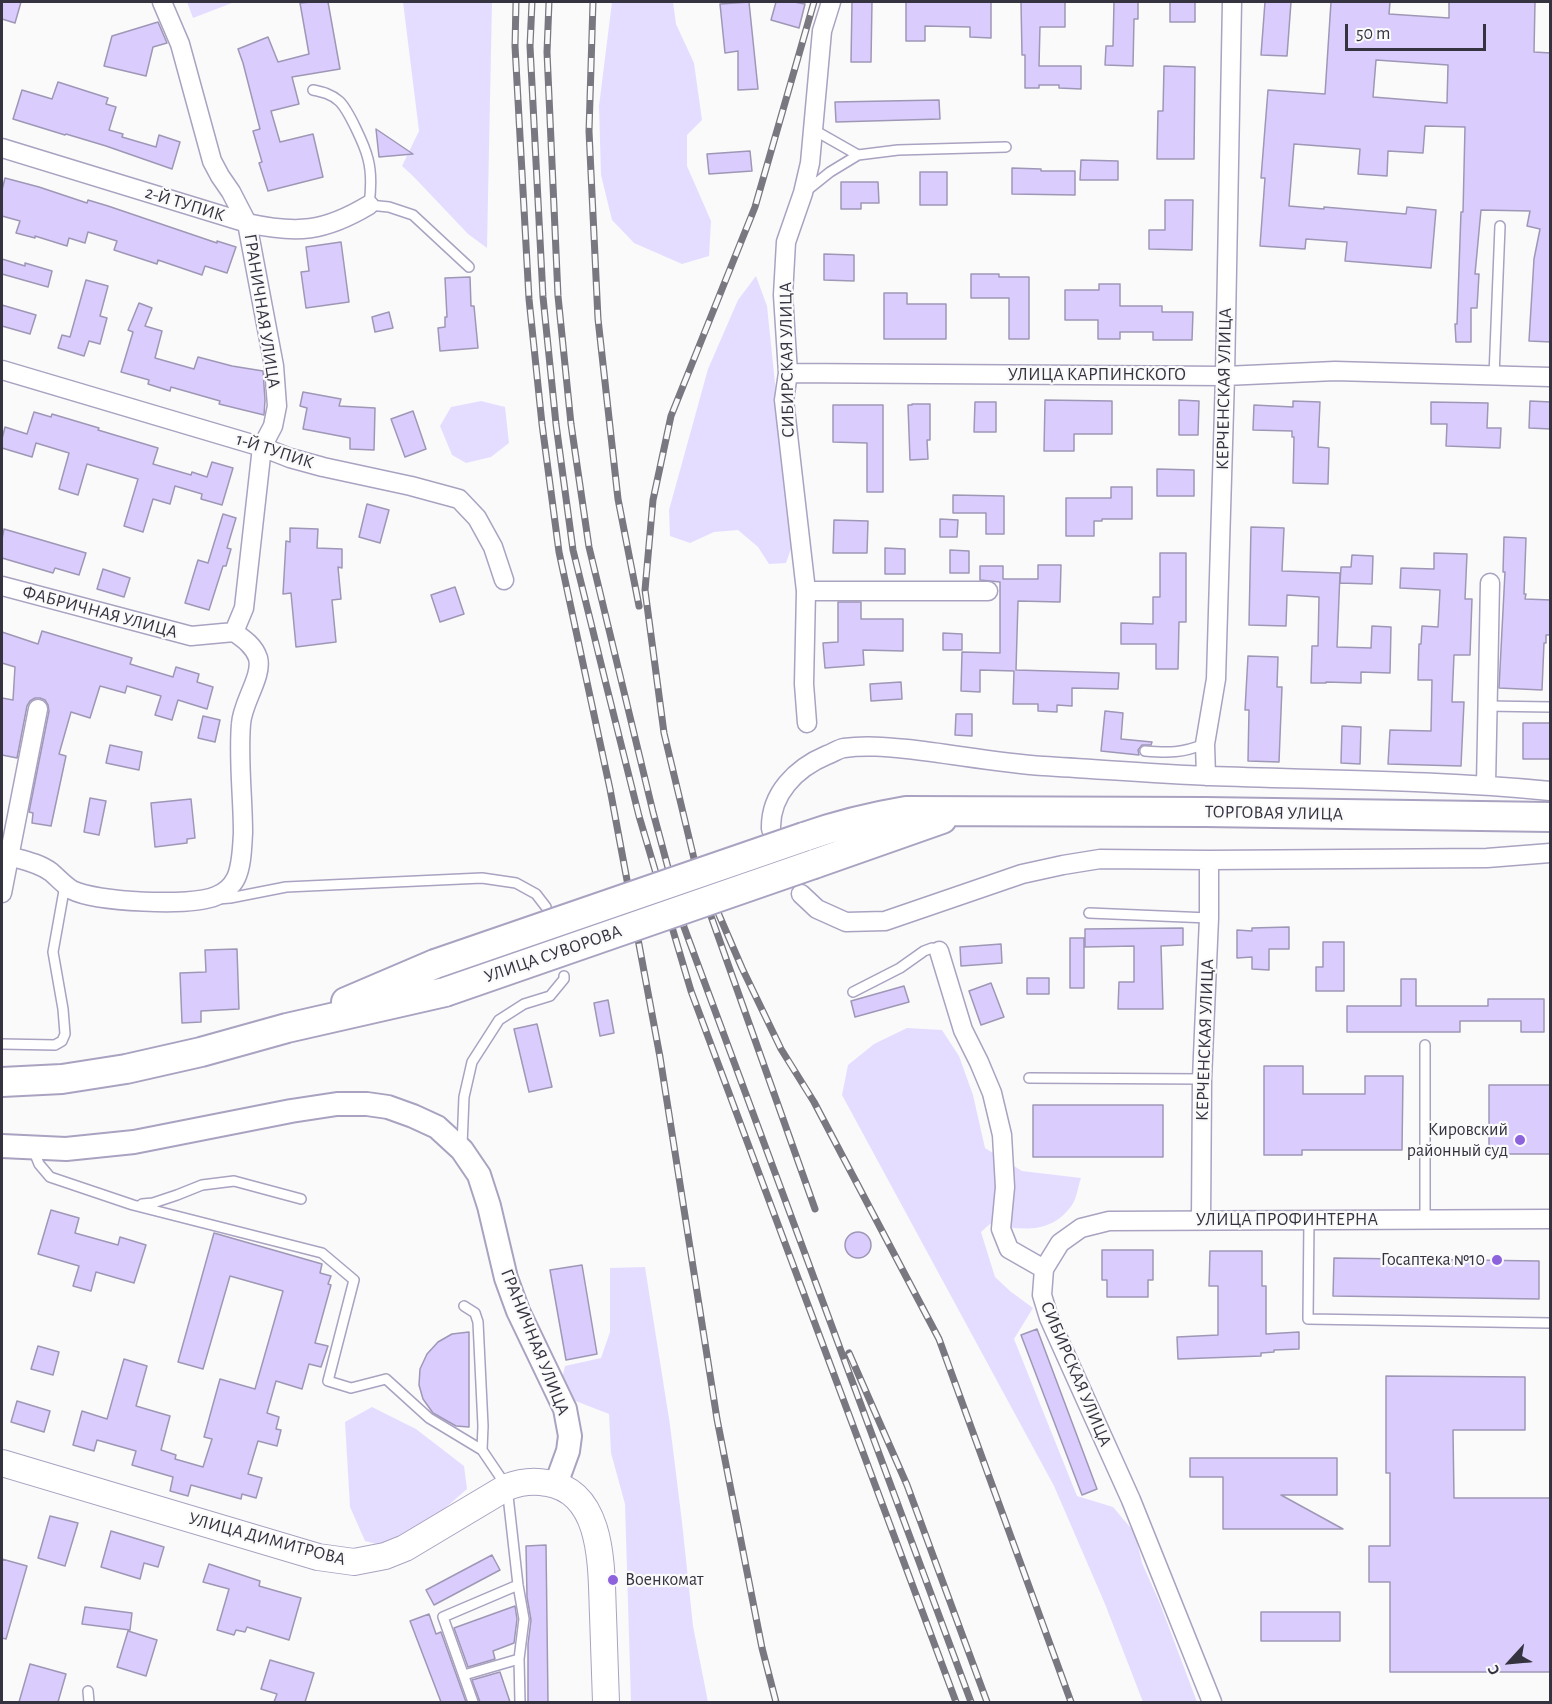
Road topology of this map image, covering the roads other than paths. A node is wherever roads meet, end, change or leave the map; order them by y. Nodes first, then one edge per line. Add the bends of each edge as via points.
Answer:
1 (162, 2) edge
2 (831, 2) edge
3 (1232, 2) edge
4 (314, 90) dead end
5 (814, 130) junction
6 (1006, 147) dead end
7 (2, 148) edge
8 (858, 155) junction
9 (803, 193) junction
10 (369, 205) junction
11 (248, 223) junction
12 (1500, 226) dead end
13 (469, 267) dead end
14 (2, 370) edge
15 (788, 373) junction
16 (1226, 376) junction
17 (1494, 376) junction
18 (1551, 377) edge
19 (262, 447) junction
20 (504, 580) dead end
21 (1490, 583) dead end
22 (2, 586) edge
23 (806, 591) junction
24 (988, 591) dead end
25 (234, 632) junction
26 (1486, 706) junction
27 (1551, 707) edge
28 (38, 709) dead end
29 (807, 723) dead end
30 (1205, 744) junction
31 (1145, 751) dead end
32 (1206, 776) junction
33 (1486, 785) junction
34 (1551, 791) edge
35 (997, 811) junction
36 (1551, 818) edge
37 (771, 829) dead end
38 (804, 837) joint
39 (1551, 853) edge
40 (9, 856) junction
41 (1209, 860) junction
42 (814, 864) joint
43 (64, 885) junction
44 (2, 893) edge
45 (801, 894) dead end
46 (205, 900) junction
47 (546, 907) dead end
48 (1089, 913) dead end
49 (1209, 918) junction
50 (939, 951) joint
51 (564, 976) dead end
52 (853, 992) dead end
53 (287, 1028) junction
54 (2, 1044) edge
55 (1425, 1046) dead end
56 (1029, 1078) dead end
57 (1202, 1078) junction
58 (2, 1082) edge
59 (2, 1146) edge
60 (33, 1148) junction
61 (462, 1150) junction
62 (301, 1199) dead end
63 (133, 1205) junction
64 (1425, 1219) junction
65 (1551, 1219) edge
66 (1201, 1220) junction
67 (1309, 1220) junction
68 (1044, 1269) junction
69 (464, 1306) dead end
70 (1551, 1323) edge
71 (482, 1450) junction
72 (2, 1463) edge
73 (556, 1484) junction
74 (507, 1487) junction
75 (518, 1585) junction
76 (519, 1659) junction
77 (464, 1675) junction
78 (88, 1691) dead end
79 (89, 1702) edge
80 (473, 1702) edge
81 (520, 1702) edge
82 (606, 1702) edge
83 (1212, 1702) edge

1 - 11 street, ГРАНИЧНАЯ УЛИЦА via 180,44 212,161
2 - 5 street, СИБИРСКАЯ УЛИЦА via 822,31
3 - 16 street, КЕРЧЕНСКАЯ УЛИЦА
4 - 10 lane via 330,94 341,103 354,125 368,158
5 - 8 lane
5 - 9 street, СИБИРСКАЯ УЛИЦА
6 - 8 lane
7 - 11 street, 2-Й ТУПИК
8 - 9 lane
9 - 15 street, СИБИРСКАЯ УЛИЦА via 786,242 783,295
10 - 11 street, 2-Й ТУПИК via 348,218 303,230
10 - 13 lane via 413,215
11 - 19 street, ГРАНИЧНАЯ УЛИЦА via 274,366 277,405 273,426
12 - 17 lane
14 - 19 street, 1-Й ТУПИК
15 - 16 street, УЛИЦА КАРПИНСКОГО
15 - 23 street, СИБИРСКАЯ УЛИЦА via 784,400
16 - 17 street, УЛИЦА КАРПИНСКОГО via 1335,371
16 - 30 street, КЕРЧЕНСКАЯ УЛИЦА via 1216,679
17 - 18 street, УЛИЦА КАРПИНСКОГО
19 - 20 street, 1-Й ТУПИК via 323,467 459,499 477,518 493,547
19 - 25 street, ГРАНИЧНАЯ УЛИЦА via 244,608
21 - 26 street
22 - 25 street, ФАБРИЧНАЯ УЛИЦА via 191,636
23 - 24 street
23 - 29 street, СИБИРСКАЯ УЛИЦА
25 - 46 street via 253,647 259,672 241,722 242,852 236,878 228,890
26 - 27 lane
26 - 33 street
28 - 40 street
30 - 31 lane via 1181,752
30 - 32 street, КЕРЧЕНСКАЯ УЛИЦА
32 - 33 street
32 - 37 street via 1006,764 874,746 842,748 797,772 775,804
33 - 34 street
35 - 36 main road, ТОРГОВАЯ УЛИЦА
35 - 38 main road, ТОРГОВАЯ УЛИЦА via 906,811 835,825
35 - 42 main road, ТОРГОВАЯ УЛИЦА via 933,821
38 - 53 main road, УЛИЦА СУВОРОВА, bridge via 435,964
39 - 41 street via 1487,858
40 - 43 street via 50,871
40 - 44 street
41 - 45 street via 1100,859 1063,864 885,921 846,922 817,909
41 - 49 street, КЕРЧЕНСКАЯ УЛИЦА
42 - 53 main road, УЛИЦА СУВОРОВА, bridge via 445,992
43 - 46 street via 87,896 110,899
43 - 54 lane via 53,952 65,1034 55,1044
46 - 47 lane via 286,888 482,878 516,883 536,894
48 - 49 lane
49 - 57 street, КЕРЧЕНСКАЯ УЛИЦА
50 - 52 lane via 924,951
50 - 68 street via 963,1030 992,1092 1002,1135 1005,1187 1001,1229 1009,1249
51 - 61 lane via 550,996 524,1004 499,1020 472,1062 464,1097
53 - 58 main road, УЛИЦА СУВОРОВА via 126,1069 62,1079
55 - 64 lane
56 - 57 lane
57 - 66 street, КЕРЧЕНСКАЯ УЛИЦА
59 - 60 street, ГРАНИЧНАЯ УЛИЦА
60 - 61 street, ГРАНИЧНАЯ УЛИЦА via 134,1142 291,1111 367,1104 388,1107 437,1127
60 - 63 lane via 50,1178
61 - 73 street, ГРАНИЧНАЯ УЛИЦА via 479,1175 518,1311 565,1409 570,1436
62 - 63 lane via 234,1181 202,1185 153,1203
63 - 71 lane via 322,1253 354,1280 328,1381 351,1388 386,1378 429,1418
64 - 65 street, УЛИЦА ПРОФИНТЕРНА
64 - 67 street, УЛИЦА ПРОФИНТЕРНА
66 - 67 street, УЛИЦА ПРОФИНТЕРНА
66 - 68 street, УЛИЦА ПРОФИНТЕРНА via 1109,1221 1081,1228 1060,1243
67 - 70 lane via 1308,1319
68 - 83 street, СИБИРСКАЯ УЛИЦА via 1042,1295 1049,1318 1131,1500
69 - 71 lane via 475,1313 478,1322
71 - 74 lane
72 - 74 main road, УЛИЦА ДИМИТРОВА via 318,1557 354,1562 405,1548
73 - 74 main road, УЛИЦА ДИМИТРОВА via 519,1482
73 - 82 main road via 570,1492 593,1522 601,1556
74 - 75 lane
75 - 76 lane via 524,1618
75 - 77 lane via 443,1617
76 - 77 lane
76 - 81 lane
77 - 80 lane
78 - 79 lane

